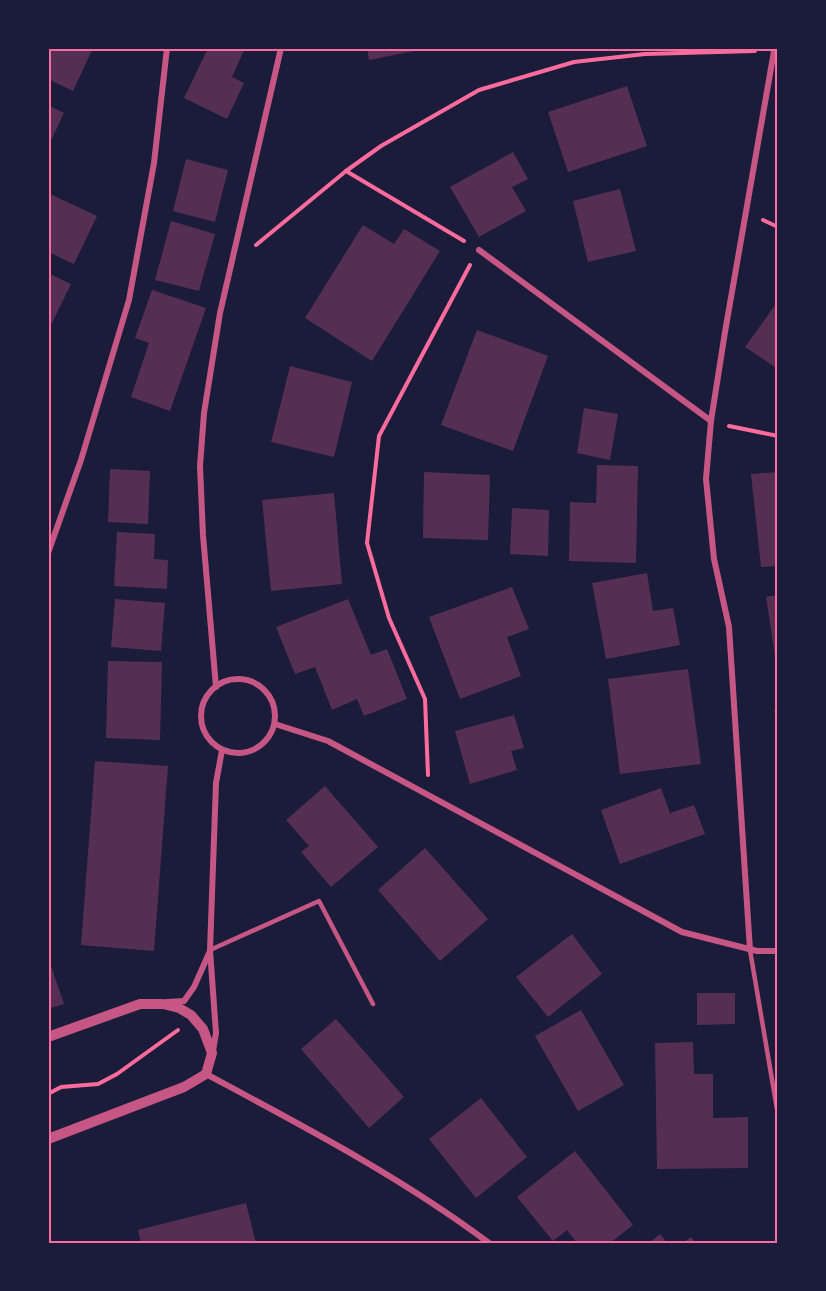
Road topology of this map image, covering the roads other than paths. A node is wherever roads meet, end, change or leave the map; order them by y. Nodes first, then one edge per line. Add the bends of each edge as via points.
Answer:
1 (168, 48) edge
2 (281, 48) edge
3 (774, 51) road end
4 (479, 250) road end
5 (711, 422) junction
6 (48, 553) edge
7 (216, 687) junction
8 (275, 724) junction
9 (222, 750) junction
10 (210, 950) junction
11 (750, 950) junction
12 (778, 951) edge
13 (140, 1004) junction
14 (373, 1004) dead end
15 (48, 1037) edge
16 (212, 1053) junction
17 (206, 1074) junction
18 (778, 1115) edge
19 (48, 1139) edge
20 (489, 1243) edge

1 - 6 street via 154,163 129,300 81,460
2 - 7 street via 220,314 206,402 200,466 202,535
3 - 5 street
4 - 5 street
5 - 11 street via 706,479 714,559 729,627
7 - 8 street via 240,679 253,682 271,699
7 - 9 street via 202,708 202,721 205,733
8 - 9 street via 266,741 250,751
8 - 11 street via 328,741 682,932
9 - 10 street via 216,783
10 - 13 street via 184,1001
10 - 14 lane via 319,901
10 - 16 street via 216,1024
11 - 12 street
11 - 18 lane
13 - 15 street
13 - 16 street via 179,1008 194,1018
16 - 17 street
17 - 19 street via 184,1087
17 - 20 street via 315,1132 434,1203

